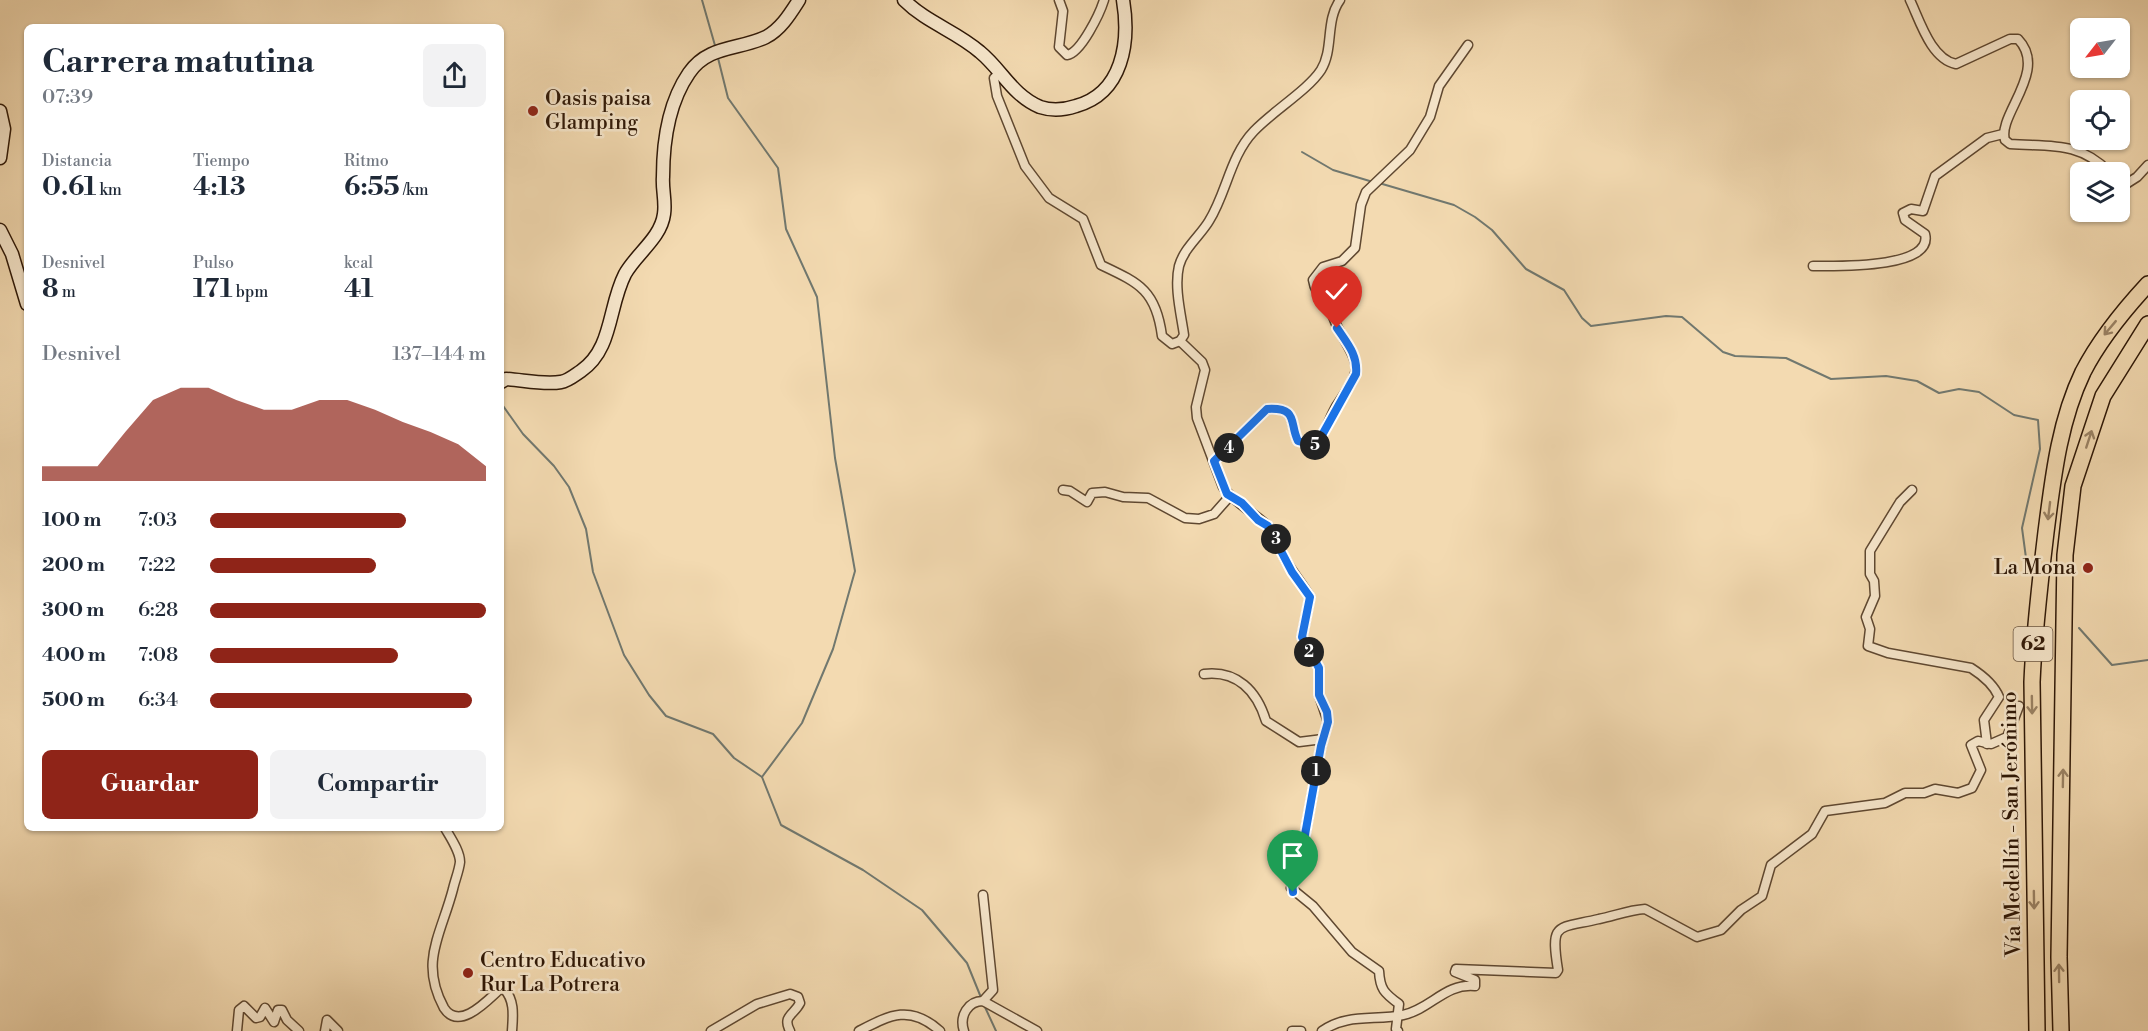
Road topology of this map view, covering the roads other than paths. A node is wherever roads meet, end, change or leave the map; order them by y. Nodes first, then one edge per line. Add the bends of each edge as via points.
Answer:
1 (798, 0) edge
2 (904, 0) edge
3 (1059, 0) edge
4 (1104, 0) edge
5 (1124, 0) edge
6 (1340, 0) edge
7 (1910, 0) edge
8 (1468, 45) dead end
9 (1000, 72) junction
10 (0, 111) edge
11 (2003, 134) junction
12 (0, 158) edge
13 (2098, 162) edge
14 (2148, 165) edge
15 (2130, 181) edge
16 (0, 230) edge
17 (1813, 266) dead end
18 (2148, 284) edge
19 (24, 294) edge
20 (2148, 324) edge
21 (1180, 341) junction
22 (504, 380) edge
23 (1214, 461) junction
24 (1063, 490) dead end
25 (1912, 490) dead end
26 (1230, 496) junction
27 (1204, 674) dead end
28 (2019, 706) dead end
29 (1323, 739) junction
30 (1987, 744) junction
31 (446, 831) edge
32 (983, 895) dead end
33 (979, 1001) junction
34 (1397, 1016) junction
35 (237, 1031) edge
36 (299, 1031) edge
37 (325, 1031) edge
38 (338, 1031) edge
39 (512, 1031) edge
40 (711, 1031) edge
41 (790, 1031) edge
42 (859, 1031) edge
43 (940, 1031) edge
44 (964, 1031) edge
45 (1037, 1031) edge
46 (1292, 1031) edge
47 (1301, 1031) edge
48 (1322, 1031) edge
49 (1398, 1031) edge
50 (2037, 1031) edge
51 (2061, 1031) edge

1 - 22 main road via 786,20 767,36 717,50 697,62 679,92 667,132 661,225 625,274 598,356 562,382
2 - 9 main road via 919,15 970,44
3 - 4 street via 1063,10 1059,47 1067,55 1075,52 1101,12
5 - 9 main road via 1127,35 1123,58 1099,96 1059,110 1043,108 1010,87
6 - 21 street via 1330,24 1323,67 1238,151 1220,201 1184,254 1178,288 1184,335
7 - 11 street via 1934,47 1948,62 1956,64 2010,39 2018,39 2024,45 2027,63 2023,89
8 - 23 street via 1439,86 1430,117 1410,150 1366,192 1355,248 1342,261 1323,267 1313,280 1357,366 1323,436 1316,446 1298,441 1291,417 1283,411 1267,409
9 - 21 street via 994,78 997,96 1031,176 1049,198 1083,219 1101,265 1140,285 1158,315 1166,341
10 - 12 main road via 4,129
11 - 13 street via 2010,144 2073,148
11 - 17 street via 1987,138 1935,176 1923,211 1911,209 1903,213 1905,220 1925,234 1924,249 1874,264
14 - 15 street
16 - 19 main road
18 -> 50 highway, Vía Medellín - San Jerónimo / 62 via 2104,336 2083,373 2067,414 2053,476 2032,682
51 -> 20 highway, 62 via 2065,555 2073,486 2103,396
21 - 23 street via 1205,370 1197,418
23 - 26 street
24 - 26 street via 1087,502 1092,494 1105,492 1148,498 1185,518 1199,519 1214,514
25 - 30 street via 1900,502 1870,551 1875,596 1866,616 1870,629 1868,646 1971,668 1980,674 1995,687 1999,698 1984,720
26 - 29 street via 1268,526 1310,597 1302,637 1319,668 1319,695 1328,722
27 - 29 street via 1232,676 1248,687 1261,705 1266,721 1299,742
28 - 30 street via 2007,736
29 - 34 street via 1299,868 1291,888 1313,906 1352,951 1379,971 1382,990 1399,1004
30 - 34 street via 1978,741 1971,745 1981,770 1966,792 1935,789 1923,794 1905,793 1885,803 1825,811 1812,834 1771,865 1761,896 1721,930 1690,935 1645,909 1579,921 1560,930 1556,937 1557,972 1456,969 1475,980 1475,986 1457,986
31 - 39 street via 460,860 432,954 434,987 447,1014 456,1019 465,1018 504,989 513,1010
32 - 33 street via 993,990
33 - 44 street via 966,1008
33 - 45 street
34 - 48 street via 1347,1019
34 - 49 street
35 - 36 street via 239,1010 244,1006 256,1018 265,1008 274,1022 278,1010 282,1010
37 - 38 street via 327,1020
40 - 41 street via 757,1004 790,994 800,1003 787,1017
42 - 43 street via 904,1013 924,1019
46 - 47 street

